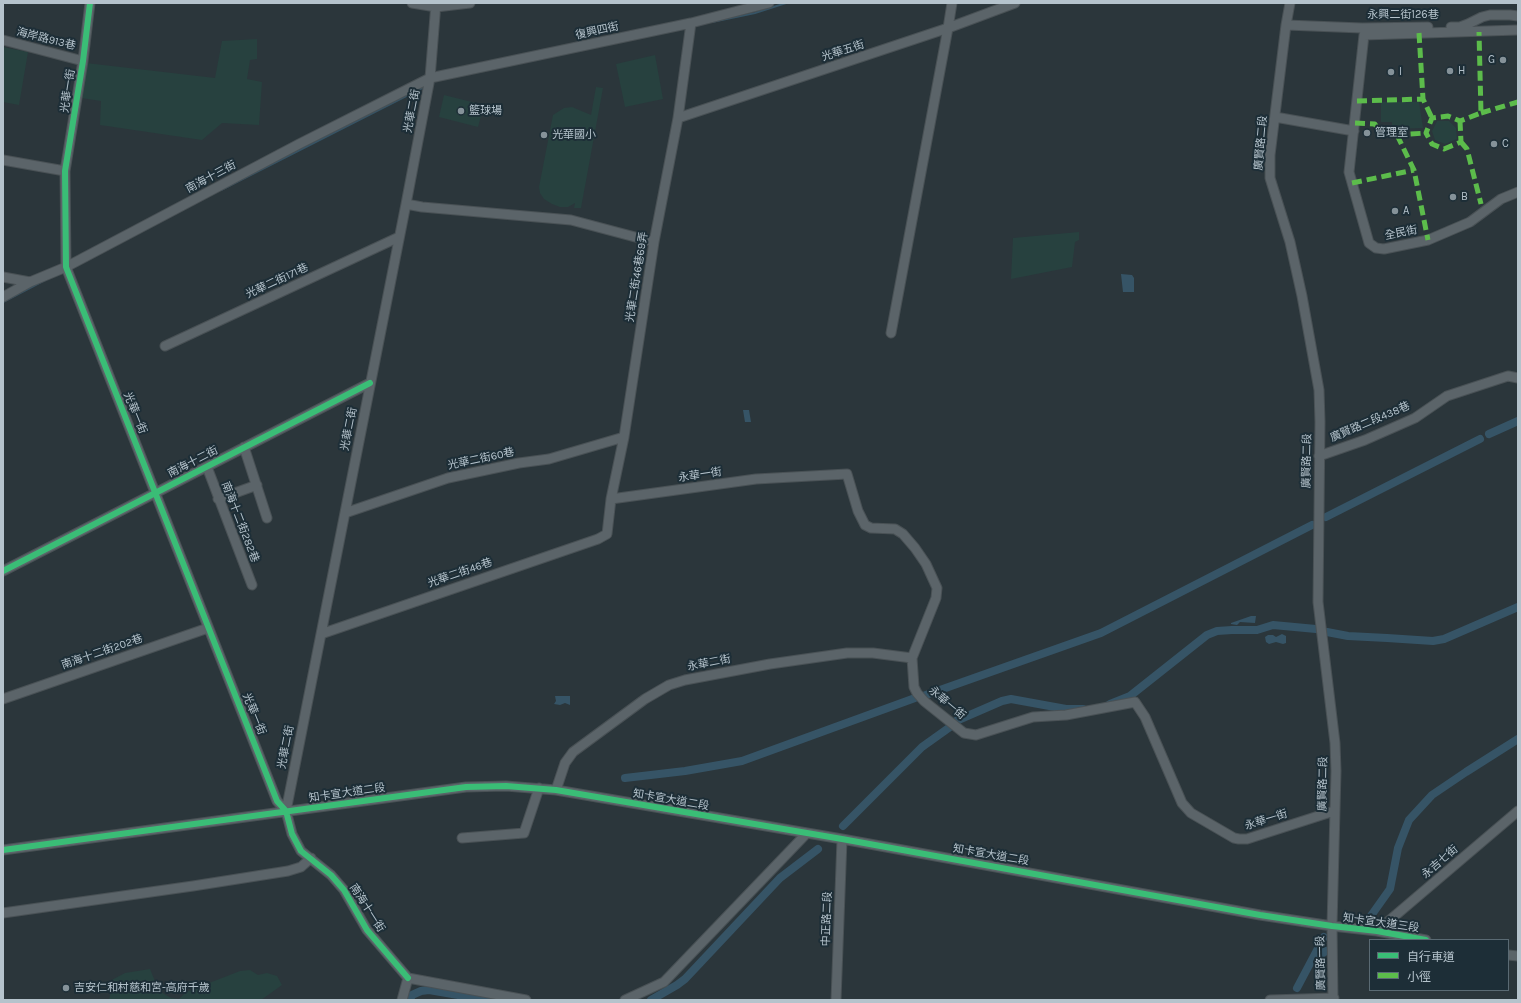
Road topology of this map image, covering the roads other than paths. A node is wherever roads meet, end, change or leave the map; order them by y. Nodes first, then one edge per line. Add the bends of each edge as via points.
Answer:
1 (90, 3) edge
2 (412, 3) edge
3 (470, 3) edge
4 (769, 3) edge
5 (952, 3) edge
6 (1015, 3) edge
7 (1290, 3) edge
8 (436, 5) edge
9 (1518, 16) edge
10 (691, 23) junction
11 (1286, 25) junction
12 (948, 28) junction
13 (1518, 30) edge
14 (3, 40) edge
15 (83, 61) junction
16 (430, 78) junction
17 (678, 118) junction
18 (1275, 118) junction
19 (1354, 131) junction
20 (3, 160) edge
21 (65, 171) junction
22 (1518, 192) edge
23 (406, 204) junction
24 (399, 237) junction
25 (654, 242) junction
26 (66, 266) junction
27 (3, 277) edge
28 (30, 282) junction
29 (3, 297) edge
30 (892, 334) dead end
31 (164, 346) dead end
32 (1518, 378) edge
33 (370, 382) junction
34 (624, 437) junction
35 (244, 447) junction
36 (1319, 456) junction
37 (207, 467) junction
38 (257, 485) junction
39 (156, 492) junction
40 (218, 499) junction
41 (611, 499) junction
42 (345, 513) junction
43 (267, 518) dead end
44 (607, 534) joint
45 (3, 571) edge
46 (252, 585) dead end
47 (208, 628) junction
48 (321, 634) junction
49 (912, 658) junction
50 (3, 699) edge
51 (539, 788) junction
52 (556, 790) junction
53 (1334, 810) junction
54 (286, 811) junction
55 (1518, 811) edge
56 (807, 833) junction
57 (462, 838) dead end
58 (842, 839) junction
59 (3, 850) edge
60 (311, 858) junction
61 (3, 912) edge
62 (1332, 926) junction
63 (1377, 931) junction
64 (1421, 939) edge
65 (408, 978) junction
66 (1333, 999) edge
67 (402, 1000) edge
68 (526, 1000) edge
69 (625, 1000) edge
70 (836, 1000) edge
71 (1270, 1000) edge

1 - 15 street, 光華一街
2 - 8 street
3 - 8 street
4 - 10 street, 復興四街
5 - 12 street
6 - 12 street, 光華五街
7 - 11 street, 廣賢路二段
8 - 16 street, 光華二街
9 - 11 street, 永興二街126巷 via 1490,14 1460,27 1362,28
10 - 16 street, 復興四街
10 - 17 street, 光華二街46巷69弄
11 - 18 street, 廣賢路二段
12 - 17 street, 光華五街
12 - 30 street
13 - 19 street, 全民街 via 1364,35
14 - 15 street, 海岸路913巷
15 - 21 street, 光華一街
16 - 23 street, 光華二街
16 - 26 street, 南海十三街
17 - 25 street, 光華二街46巷69弄
18 - 19 street
18 - 36 street, 廣賢路二段 via 1270,178 1290,242 1314,356 1319,390
19 - 22 street, 全民街 via 1349,172 1369,243 1376,248 1398,247 1428,240 1470,222 1501,199
20 - 21 street
21 - 26 street, 光華一街
23 - 24 street, 光華二街
23 - 25 street via 571,220
24 - 31 street, 光華二街171巷
24 - 33 street, 光華二街
25 - 34 street, 光華二街46巷69弄
26 - 28 street, 南海十三街
26 - 39 street, 光華一街
27 - 28 street
28 - 29 street, 南海十三街
32 - 36 street, 廣賢路二段438巷 via 1508,376 1447,396 1415,418 1365,440
33 - 35 street, 南海十二街
33 - 42 street, 光華二街
34 - 41 street, 光華二街46巷69弄
34 - 42 street, 光華二街60巷 via 549,459 448,478
35 - 37 street, 南海十二街
35 - 38 street
36 - 53 street, 廣賢路二段 via 1318,602 1335,743
37 - 39 street, 南海十二街
37 - 40 street, 南海十二街282巷
38 - 40 street
38 - 43 street
39 - 45 street, 南海十二街
39 - 47 street, 光華一街
40 - 46 street, 南海十二街282巷
41 - 44 street, 光華二街46巷69弄
41 - 49 street, 永華一街 via 756,479 847,474 858,512 865,525 871,528 895,529 903,534 926,564 938,588
42 - 48 street, 光華二街
44 - 48 street, 光華二街46巷
47 - 50 street, 南海十二街202巷
47 - 54 street, 光華一街 via 277,801
48 - 54 street, 光華二街
49 - 52 street, 永華二街 via 847,653 770,664 669,685 645,698 573,752 565,763
49 - 53 street, 永華一街 via 916,693 968,734 976,735 1033,717 1066,715 1135,702 1145,717 1182,803 1191,813 1239,840
51 - 52 street, 知卡宣大道二段
51 - 54 street, 知卡宣大道二段 via 466,787
51 - 57 street via 524,833
52 - 56 street, 知卡宣大道二段
53 - 62 street, 廣賢路二段
54 - 59 street, 知卡宣大道二段
54 - 60 street, 南海十一街 via 292,834 301,850
55 - 63 street, 永吉七街
56 - 58 street, 知卡宣大道二段
56 - 69 street via 664,982
58 - 62 street, 知卡宣大道二段
58 - 70 street, 中正路二段
60 - 61 street via 300,867 288,871
60 - 65 street, 南海十一街 via 344,890 367,930
62 - 63 street, 知卡宣大道三段
62 - 66 street, 廣賢路一段
63 - 64 street, 知卡宣大道三段
65 - 67 street
65 - 68 street
66 - 71 street

